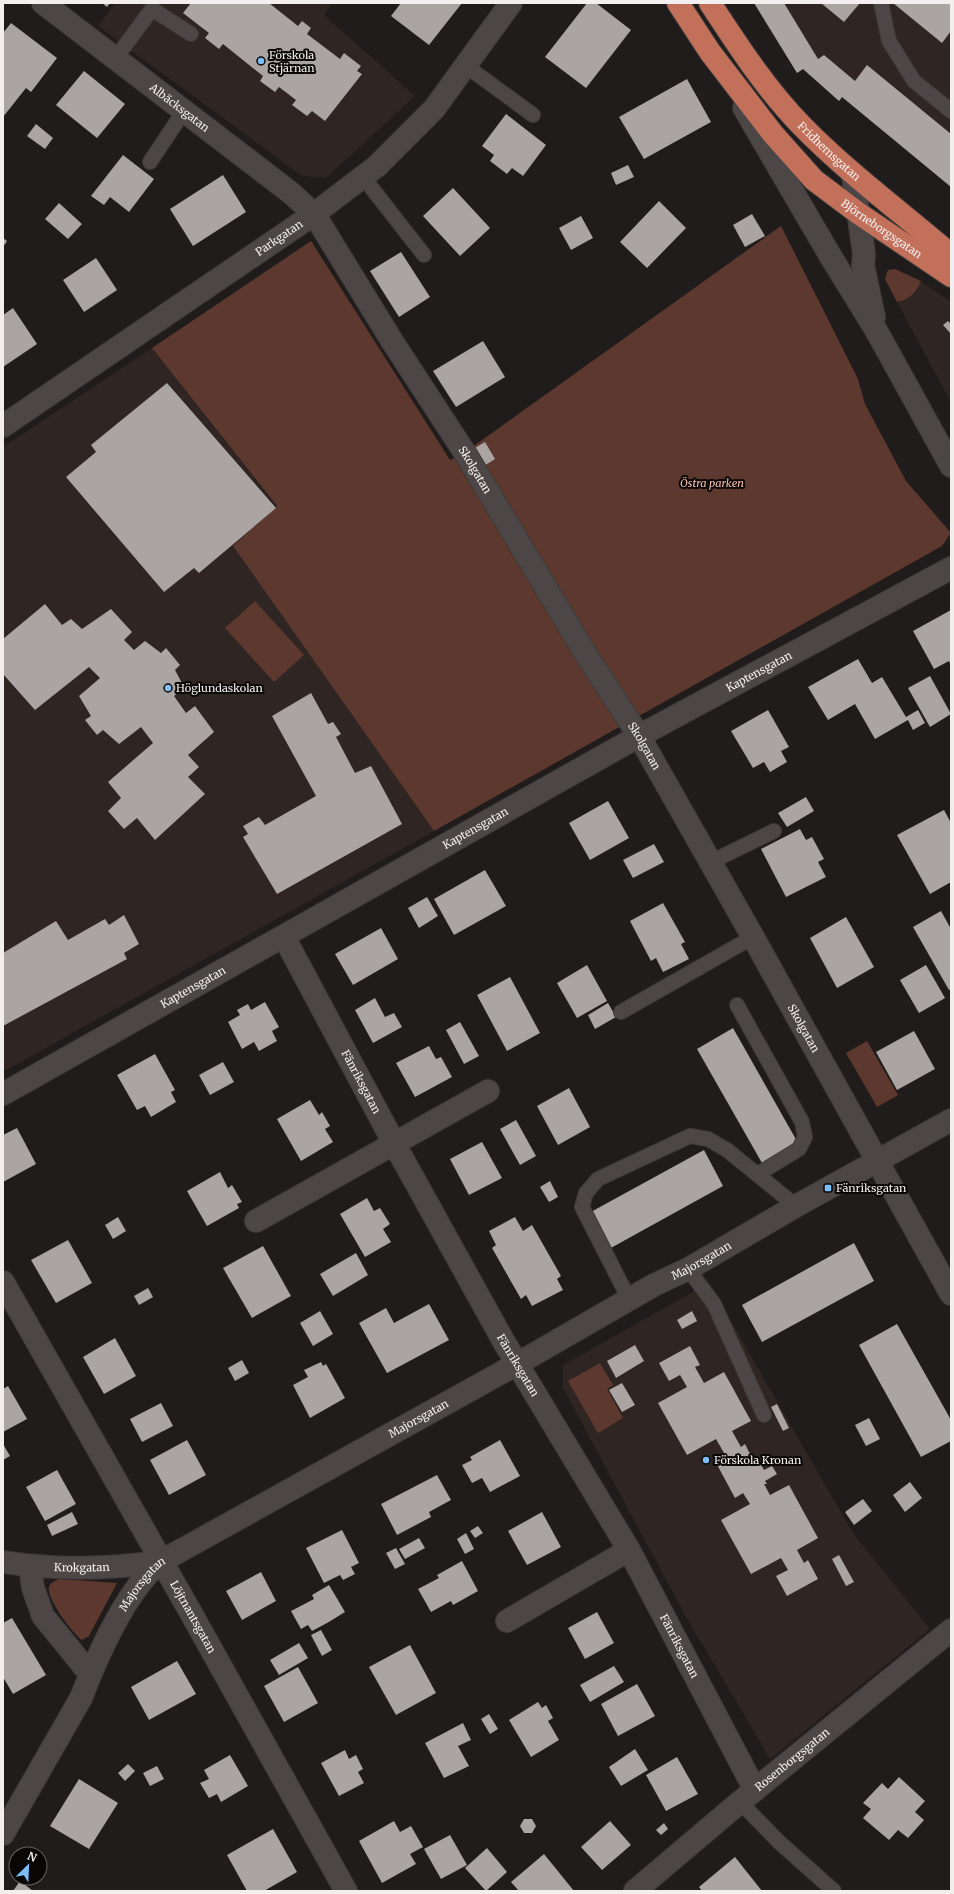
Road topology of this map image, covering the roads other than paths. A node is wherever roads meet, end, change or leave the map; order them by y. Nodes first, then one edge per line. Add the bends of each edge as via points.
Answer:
1 (43, 3) edge
2 (511, 3) edge
3 (678, 3) edge
4 (710, 3) edge
5 (881, 3) edge
6 (191, 34) dead end
7 (710, 52) junction
8 (115, 59) junction
9 (466, 66) junction
10 (184, 111) junction
11 (951, 111) edge
12 (533, 115) dead end
13 (150, 162) dead end
14 (363, 176) junction
15 (854, 176) junction
16 (814, 180) joint
17 (314, 214) junction
18 (858, 214) junction
19 (424, 255) dead end
20 (951, 255) edge
21 (951, 276) edge
22 (876, 330) junction
23 (3, 426) edge
24 (951, 466) edge
25 (951, 568) edge
26 (639, 736) junction
27 (774, 831) dead end
28 (711, 862) junction
29 (284, 937) junction
30 (753, 937) junction
31 (737, 1005) dead end
32 (621, 1012) dead end
33 (488, 1091) dead end
34 (3, 1094) edge
35 (951, 1120) edge
36 (395, 1145) junction
37 (876, 1161) junction
38 (758, 1174) junction
39 (796, 1206) junction
40 (256, 1221) dead end
41 (688, 1269) junction
42 (3, 1282) edge
43 (951, 1294) edge
44 (630, 1299) junction
45 (517, 1364) junction
46 (764, 1415) dead end
47 (629, 1550) junction
48 (3, 1562) edge
49 (160, 1562) junction
50 (30, 1566) junction
51 (506, 1621) dead end
52 (951, 1630) edge
53 (90, 1674) junction
54 (747, 1796) junction
55 (3, 1834) edge
56 (339, 1889) edge
57 (635, 1891) edge
58 (834, 1891) edge

1 - 8 street, Albäcksgatan
2 - 9 street, Parkgatan
3 - 7 highway, Fridhemsgatan
4 - 15 highway, Fridhemsgatan via 763,82 802,126
5 - 11 lane via 888,42 914,81
6 - 8 lane via 152,8
7 - 16 highway, Fridhemsgatan via 773,134
7 - 22 street, Fridhemsgatan
8 - 10 street, Albäcksgatan
9 - 12 lane
9 - 14 street, Parkgatan via 434,109 377,166
10 - 13 lane
10 - 17 street, Albäcksgatan via 291,193
14 - 17 street, Parkgatan
14 - 19 lane
15 - 18 street, Fridhemsgatan
15 - 20 highway, Björneborgsgatan
16 - 18 highway, Björneborgsgatan
17 - 23 street, Parkgatan
17 - 26 street, Skolgatan
18 - 21 highway, Björneborgsgatan
18 - 22 street, Fridhemsgatan via 863,265
22 - 24 street, Fridhemsgatan
25 - 26 street, Kaptensgatan
26 - 28 street, Skolgatan
26 - 29 street, Kaptensgatan
27 - 28 lane
28 - 30 street, Skolgatan
29 - 34 street, Kaptensgatan
29 - 36 street, Fänriksgatan
30 - 32 lane
30 - 37 street, Skolgatan
31 - 38 lane via 802,1122 805,1137 799,1149
33 - 36 street
35 - 37 street, Majorsgatan
36 - 40 street
36 - 45 street, Fänriksgatan
37 - 39 street, Majorsgatan
37 - 43 street, Skolgatan
38 - 39 lane
38 - 44 lane via 708,1139 690,1136 598,1179 586,1193 582,1207
39 - 41 street, Majorsgatan
41 - 44 street, Majorsgatan
41 - 46 lane via 714,1304
42 - 49 street, Löjtnantsgatan
44 - 45 street, Majorsgatan
45 - 47 street, Fänriksgatan
45 - 49 street, Majorsgatan
47 - 51 street
47 - 54 street, Fänriksgatan
48 - 50 street, Krokgatan
49 - 50 street, Krokgatan via 114,1567
49 - 53 street, Majorsgatan via 147,1573 130,1596
49 - 56 street, Löjtnantsgatan
50 - 53 street via 34,1588 44,1616
52 - 54 street, Rosenborgsgatan
53 - 55 street, Majorsgatan via 72,1714
54 - 57 street, Rosenborgsgatan
54 - 58 lane, Fänriksgatan via 779,1842

